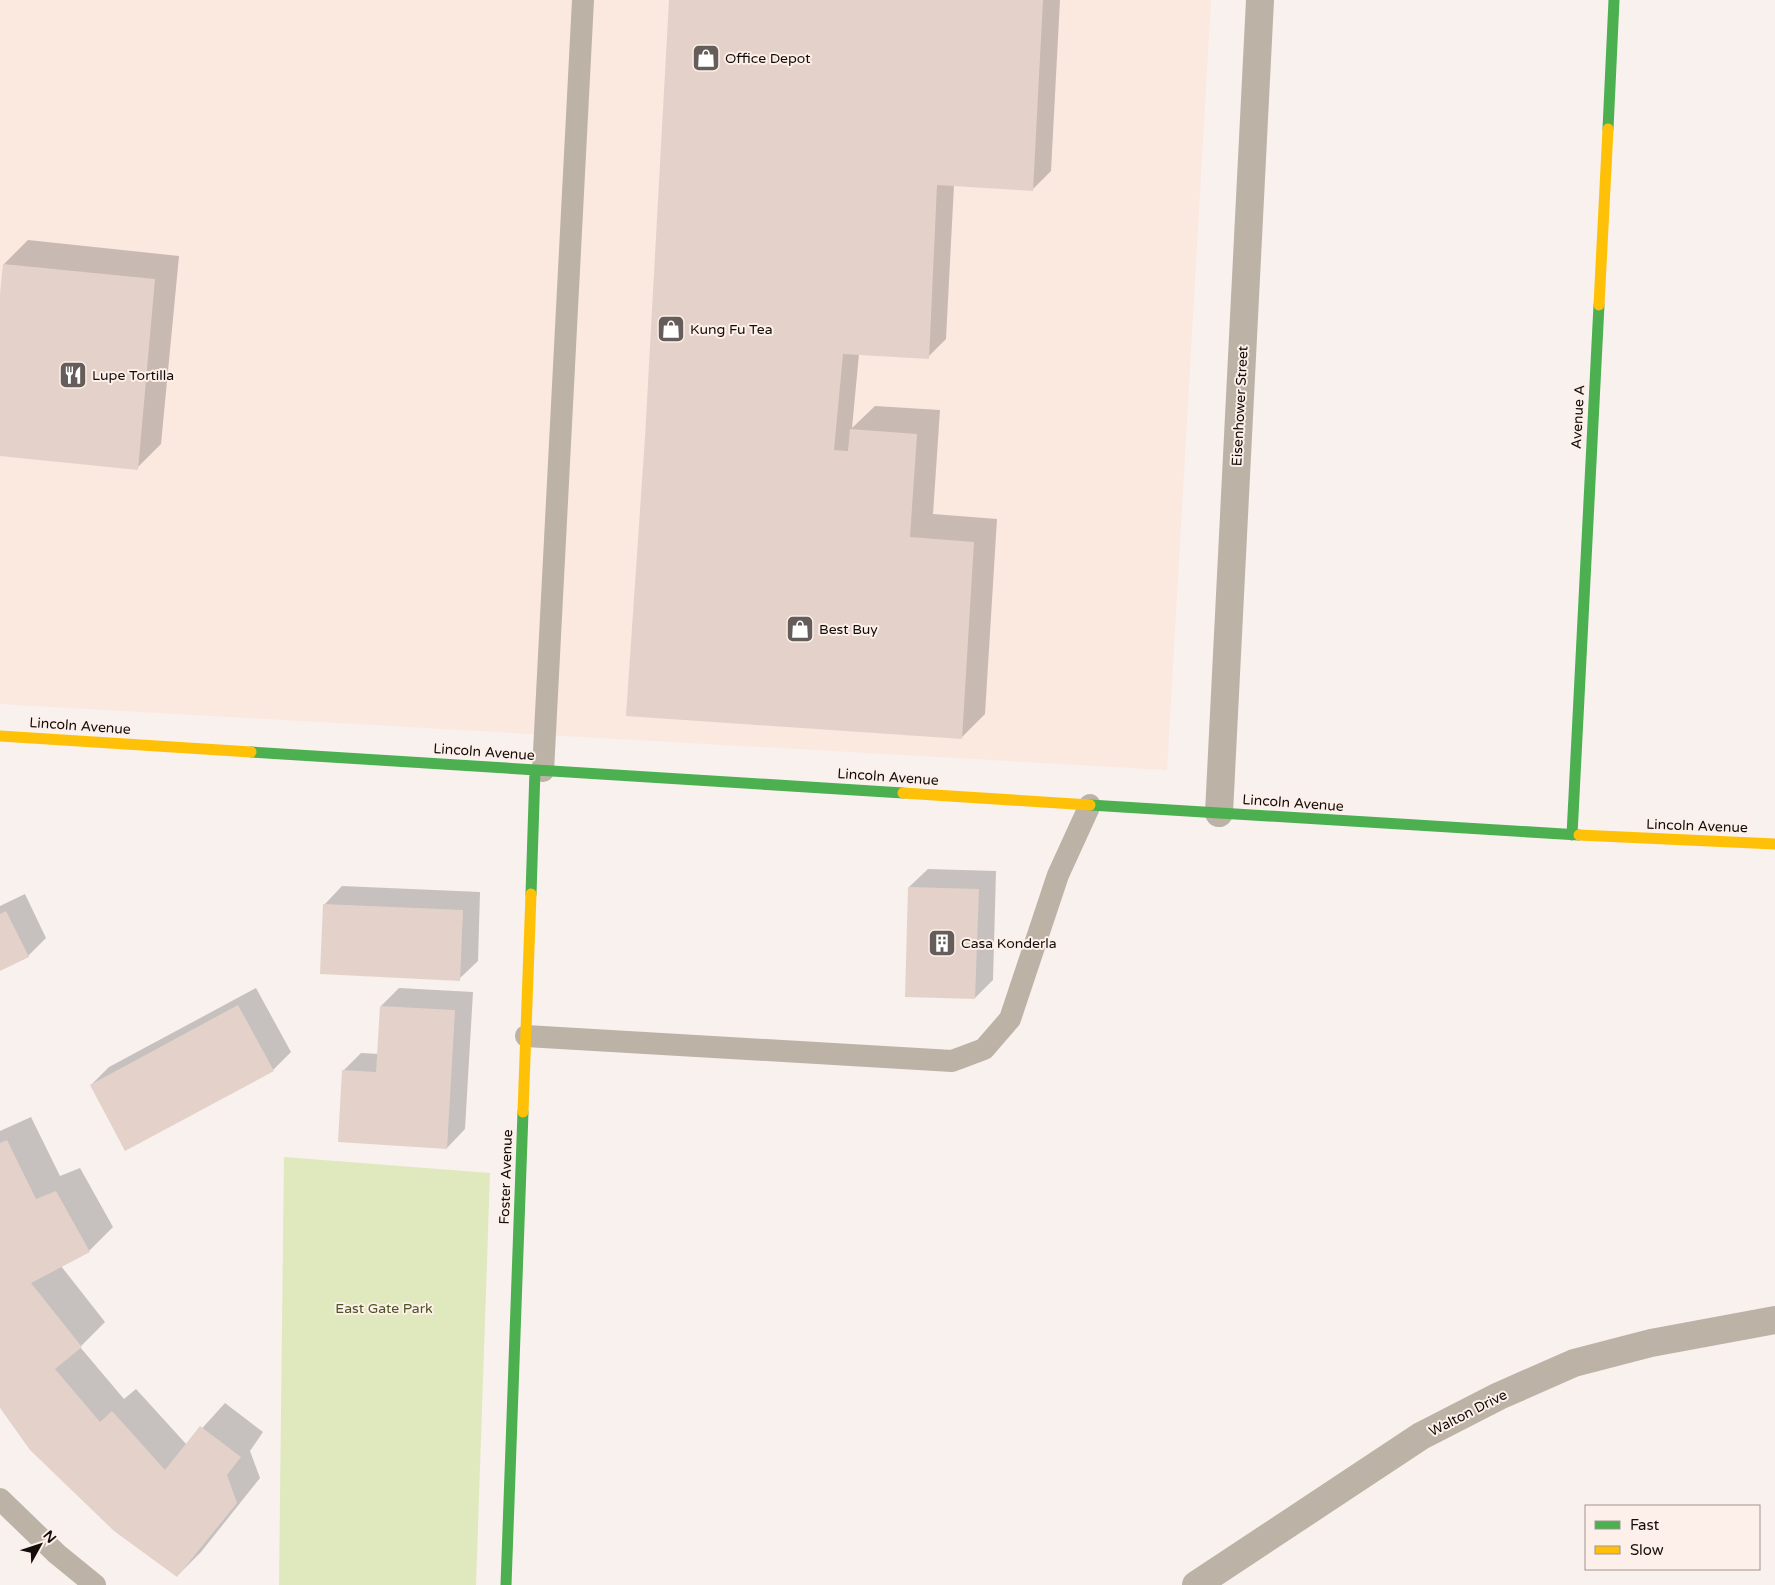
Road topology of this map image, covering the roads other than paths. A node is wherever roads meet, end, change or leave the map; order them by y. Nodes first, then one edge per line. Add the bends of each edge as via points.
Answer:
1 (583, 0) edge
2 (1260, 0) edge
3 (1614, 0) edge
4 (0, 736) edge
5 (539, 771) junction
6 (1090, 805) junction
7 (1219, 813) junction
8 (1572, 836) junction
9 (1775, 844) edge
10 (526, 1036) junction
11 (1775, 1320) edge
12 (0, 1498) edge
13 (94, 1585) edge
14 (506, 1585) edge
15 (1196, 1585) edge

1 - 5 lane
2 - 7 street, Eisenhower Street
3 - 8 street, Avenue A
4 - 5 street, Lincoln Avenue
5 - 6 street, Lincoln Avenue
5 - 10 street, Foster Avenue
6 - 7 street, Lincoln Avenue
6 - 10 lane via 1058,875 1010,1018 984,1049 952,1061
7 - 8 street, Lincoln Avenue
8 - 9 street, Lincoln Avenue
10 - 14 street, Foster Avenue
11 - 15 street, Walton Drive via 1651,1343 1574,1363 1499,1396 1421,1436
12 - 13 lane

